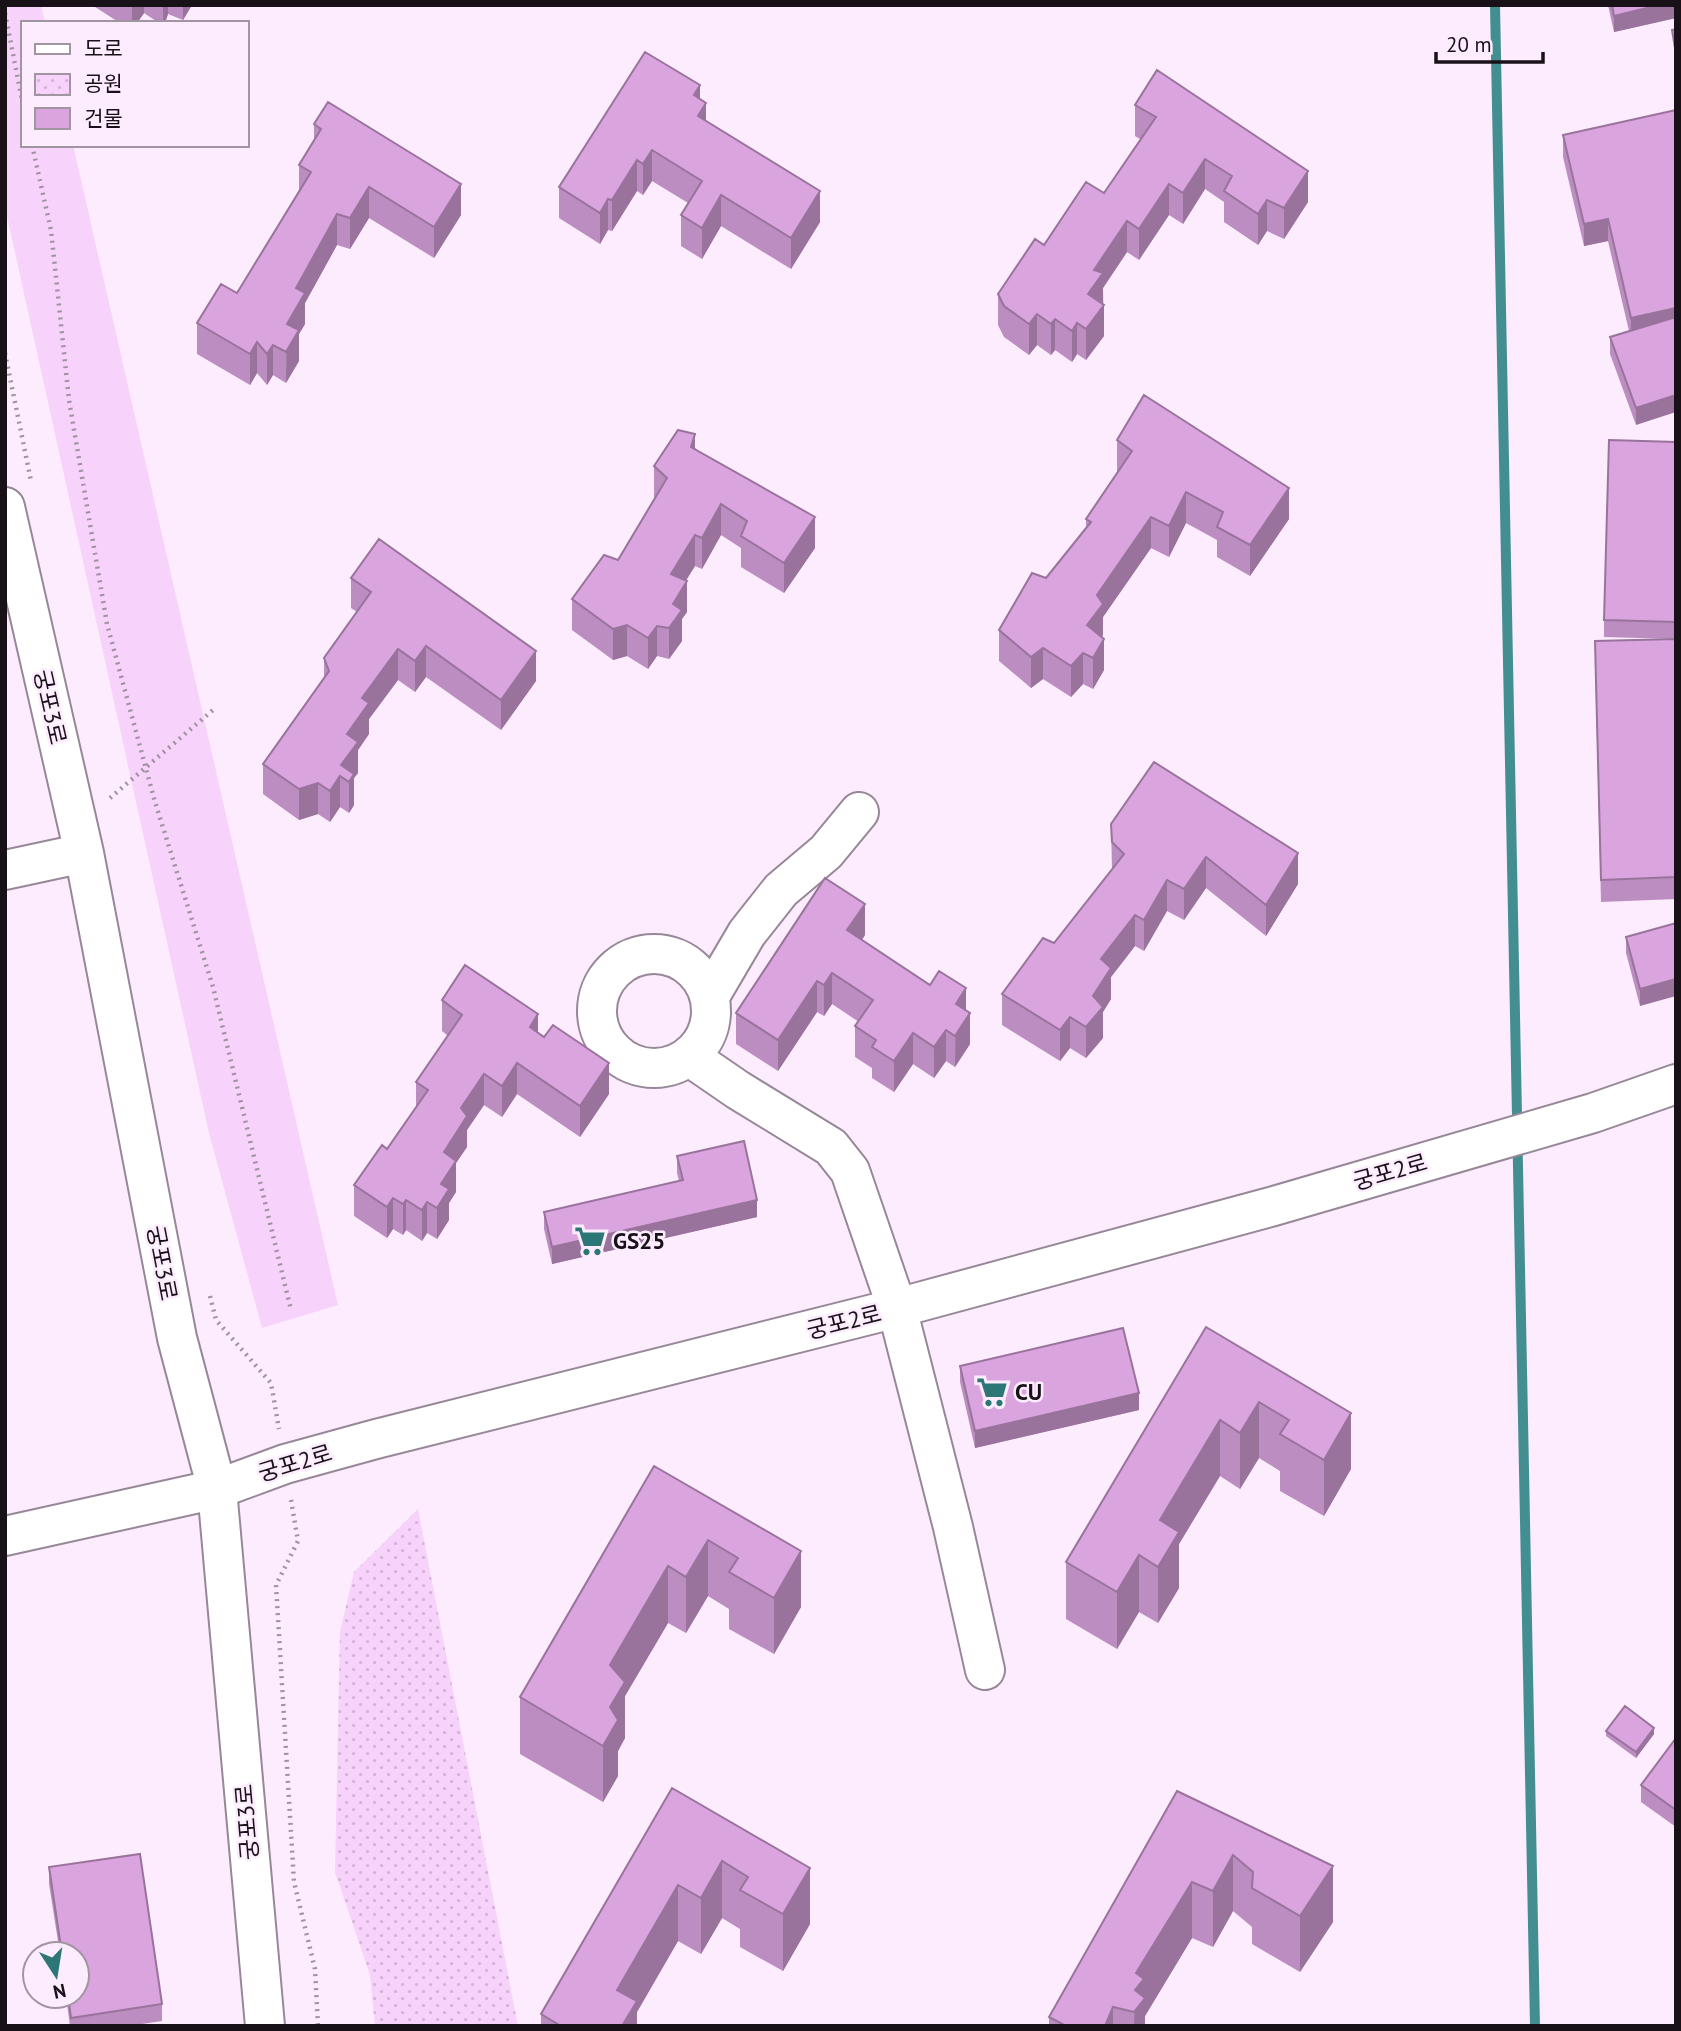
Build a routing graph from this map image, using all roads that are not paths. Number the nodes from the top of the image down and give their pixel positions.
1 (5, 507) edge
2 (859, 812) dead end
3 (84, 853) junction
4 (5, 870) edge
5 (710, 996) junction
6 (690, 1057) junction
7 (1676, 1084) edge
8 (897, 1308) junction
9 (217, 1489) junction
10 (5, 1536) edge
11 (985, 1670) dead end
12 (265, 2026) edge

1 - 3 street, 궁포3로
2 - 5 street
3 - 4 street
3 - 9 street, 궁포3로
5 - 6 street
5 - 6 street
6 - 8 street
7 - 8 street, 궁포2로
8 - 9 street, 궁포2로
8 - 11 street
9 - 10 street, 궁포2로
9 - 12 street, 궁포3로

